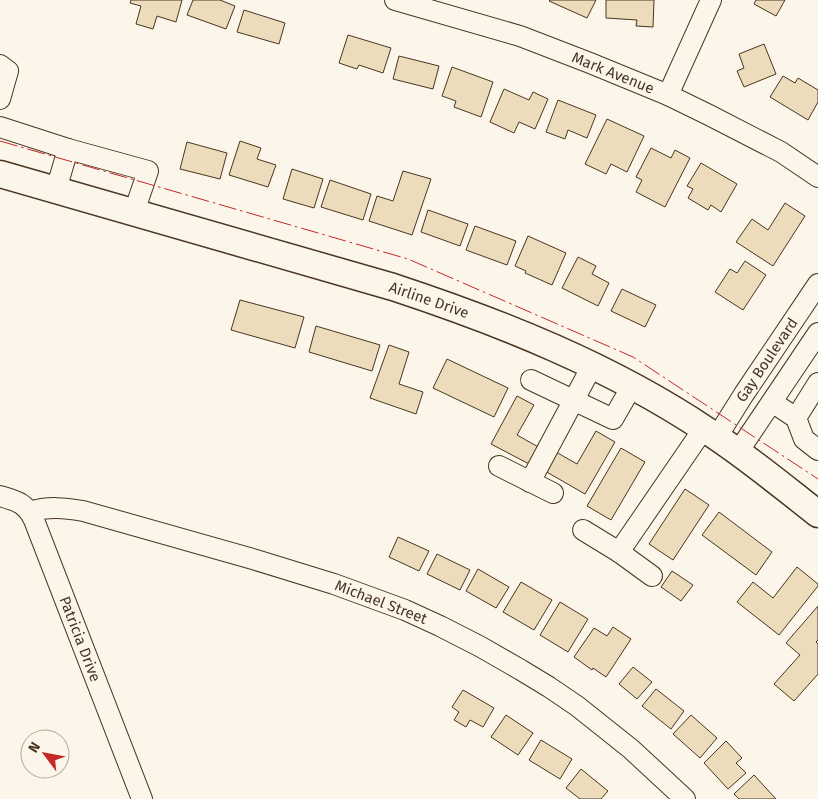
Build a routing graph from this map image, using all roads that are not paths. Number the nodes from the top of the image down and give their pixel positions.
1 (395, 0) edge
2 (711, 0) edge
3 (447, 7) edge
4 (0, 65) edge
5 (668, 96) junction
6 (0, 99) edge
7 (0, 127) edge
8 (68, 149) junction
9 (0, 174) edge
10 (818, 177) edge
11 (56, 190) junction
12 (134, 212) junction
13 (818, 284) edge
14 (788, 328) junction
15 (816, 341) edge
16 (592, 366) junction
17 (531, 380) dead end
18 (818, 383) edge
19 (632, 386) junction
20 (574, 400) junction
21 (772, 402) junction
22 (796, 418) junction
23 (711, 433) junction
24 (818, 450) edge
25 (738, 452) junction
26 (499, 466) dead end
27 (530, 482) junction
28 (553, 493) dead end
29 (0, 496) edge
30 (30, 512) junction
31 (818, 514) edge
32 (583, 530) dead end
33 (619, 552) junction
34 (652, 576) dead end
35 (142, 799) edge
36 (685, 799) edge

1 - 3 street, Mark Avenue
2 - 5 street
3 - 5 street, Mark Avenue
4 - 6 street
5 - 10 street, Mark Avenue
7 - 8 street
8 - 11 street
8 - 12 street
9 - 11 main road, Airline Drive
11 - 12 main road, Airline Drive
12 - 16 main road, Airline Drive
13 - 14 street, Gay Boulevard
14 - 15 street
14 - 23 street, Gay Boulevard
15 - 21 street, Gay Boulevard
16 - 19 main road, Airline Drive
16 - 20 street
17 - 20 street
18 - 22 street
19 - 20 street
19 - 23 main road, Airline Drive
20 - 27 street
21 - 22 street
21 - 25 street, Gay Boulevard
22 - 24 street
23 - 25 main road, Airline Drive
23 - 33 street, Gay Boulevard
25 - 31 main road, Airline Drive
26 - 27 street
27 - 28 street
29 - 30 street
30 - 35 street, Patricia Drive
30 - 36 street, Michael Street
32 - 33 street
33 - 34 street

